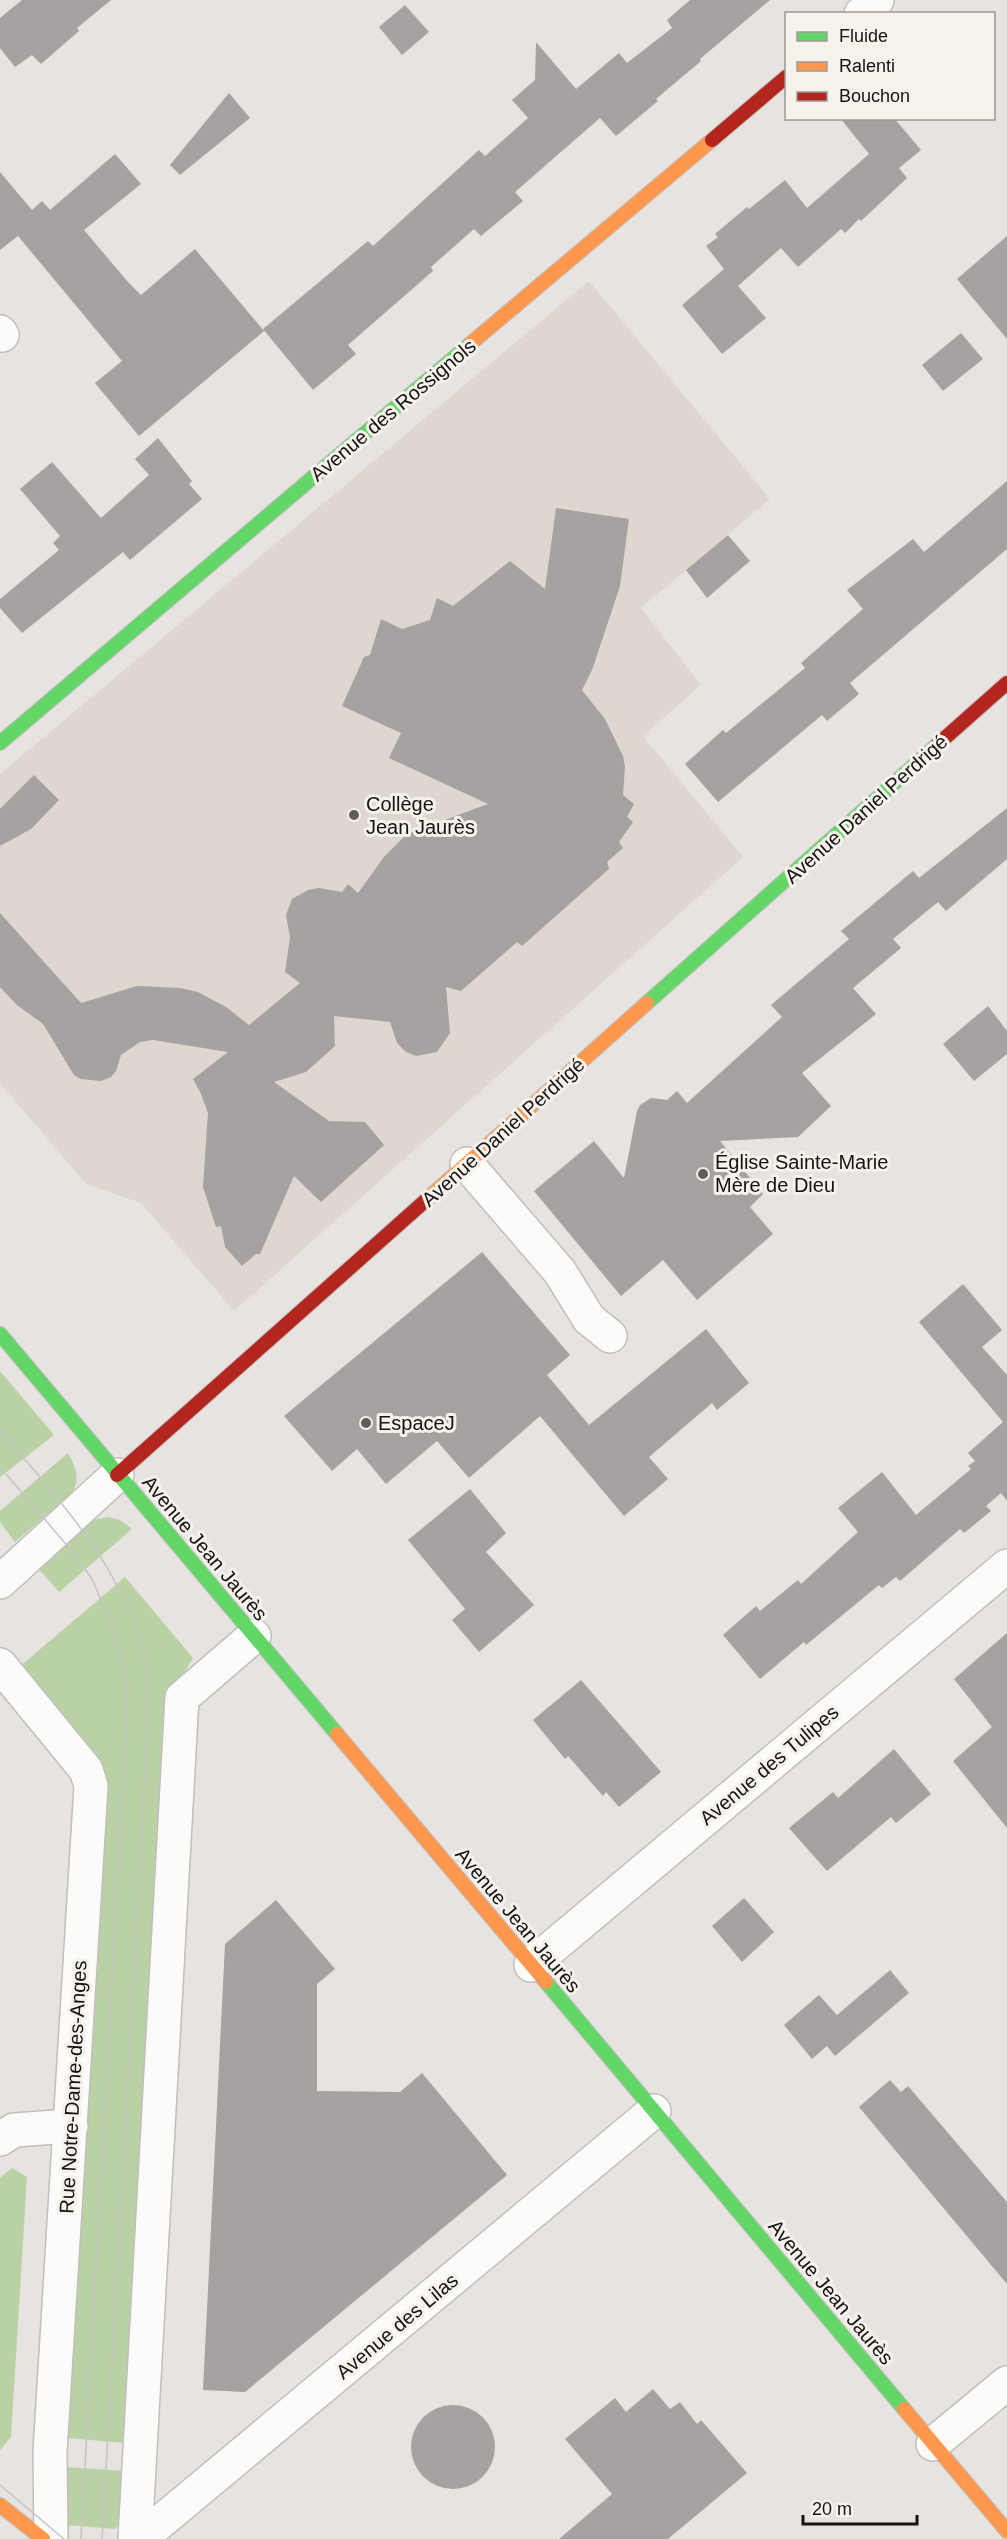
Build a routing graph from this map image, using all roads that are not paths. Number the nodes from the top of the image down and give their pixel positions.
1 (877, 0) edge
2 (863, 12) edge
3 (785, 78) edge
4 (1007, 683) edge
5 (0, 743) edge
6 (467, 1164) junction
7 (0, 1334) edge
8 (610, 1336) dead end
9 (117, 1475) junction
10 (1007, 1566) edge
11 (0, 1582) edge
12 (254, 1636) junction
13 (0, 1665) edge
14 (531, 1965) junction
15 (654, 2111) junction
16 (70, 2126) junction
17 (0, 2139) edge
18 (1007, 2383) edge
19 (933, 2444) junction
20 (0, 2505) edge
21 (1007, 2531) edge
22 (43, 2539) edge
23 (51, 2539) edge
24 (135, 2539) edge
25 (140, 2539) edge

1 - 2 street
3 - 5 street, Avenue des Rossignols
4 - 6 street, Avenue Daniel Perdrigé
6 - 8 street
6 - 9 street, Avenue Daniel Perdrigé
7 - 9 street, Avenue Jean Jaurès
9 - 11 street, Avenue Daniel Perdrigé
9 - 12 street, Avenue Jean Jaurès
10 - 14 street, Avenue des Tulipes
12 - 14 street, Avenue Jean Jaurès
12 - 24 street
13 - 16 street, Rue Notre-Dame-des-Anges
14 - 15 street, Avenue Jean Jaurès
15 - 19 street, Avenue Jean Jaurès
15 - 25 street, Avenue des Lilas
16 - 17 street
16 - 23 street, Rue Notre-Dame-des-Anges
18 - 19 street
19 - 21 street, Avenue Jean Jaurès
20 - 22 street

